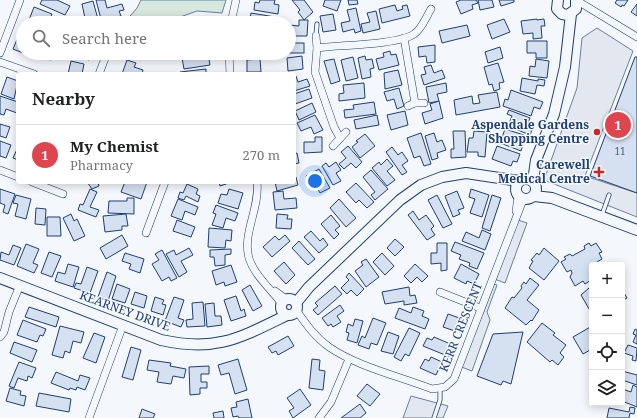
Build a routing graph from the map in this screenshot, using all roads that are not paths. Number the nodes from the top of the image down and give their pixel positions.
1 (20, 0) edge
2 (236, 0) edge
3 (430, 0) edge
4 (558, 0) edge
5 (571, 9) edge
6 (233, 16) edge
7 (317, 24) dead end
8 (316, 36) joint
9 (637, 37) edge
10 (404, 38) junction
11 (317, 48) junction
12 (0, 53) edge
13 (104, 60) edge
14 (229, 60) edge
15 (0, 62) edge
16 (28, 72) edge
17 (100, 72) edge
18 (230, 72) edge
19 (415, 103) junction
20 (424, 103) dead end
21 (408, 106) dead end
22 (346, 132) dead end
23 (340, 138) junction
24 (333, 146) dead end
25 (0, 170) edge
26 (16, 176) edge
27 (37, 184) edge
28 (164, 184) edge
29 (257, 184) edge
30 (525, 189) junction
31 (63, 194) dead end
32 (609, 195) dead end
33 (602, 216) junction
34 (637, 230) edge
35 (146, 233) dead end
36 (0, 278) edge
37 (20, 285) junction
38 (440, 292) dead end
39 (289, 307) junction
40 (480, 308) junction
41 (123, 325) junction
42 (0, 337) edge
43 (349, 359) junction
44 (440, 387) junction
45 (89, 418) edge
46 (319, 418) edge
47 (434, 418) edge

1 - 12 street
2 - 6 street
3 - 10 street
4 - 5 street
5 - 9 street
5 - 30 street
7 - 8 lane
8 - 11 street
10 - 11 street
10 - 19 street
11 - 23 street
13 - 17 street
14 - 18 street
15 - 16 street
19 - 20 street
19 - 21 street
22 - 23 street
23 - 24 street
25 - 26 street
27 - 31 street
28 - 35 street
29 - 39 street, KERR CRESCENT
30 - 33 street, KEARNEY DRIVE
30 - 39 street, KEARNEY DRIVE
30 - 40 street, KERR CRESCENT
32 - 33 lane
33 - 34 street, KEARNEY DRIVE
36 - 37 street, KEARNEY DRIVE
37 - 41 street, KEARNEY DRIVE
37 - 42 street
38 - 40 street
39 - 41 street, KEARNEY DRIVE
39 - 43 street, KERR CRESCENT
40 - 44 street, KERR CRESCENT
41 - 45 street
43 - 44 street, KERR CRESCENT
43 - 46 street
44 - 47 lane

